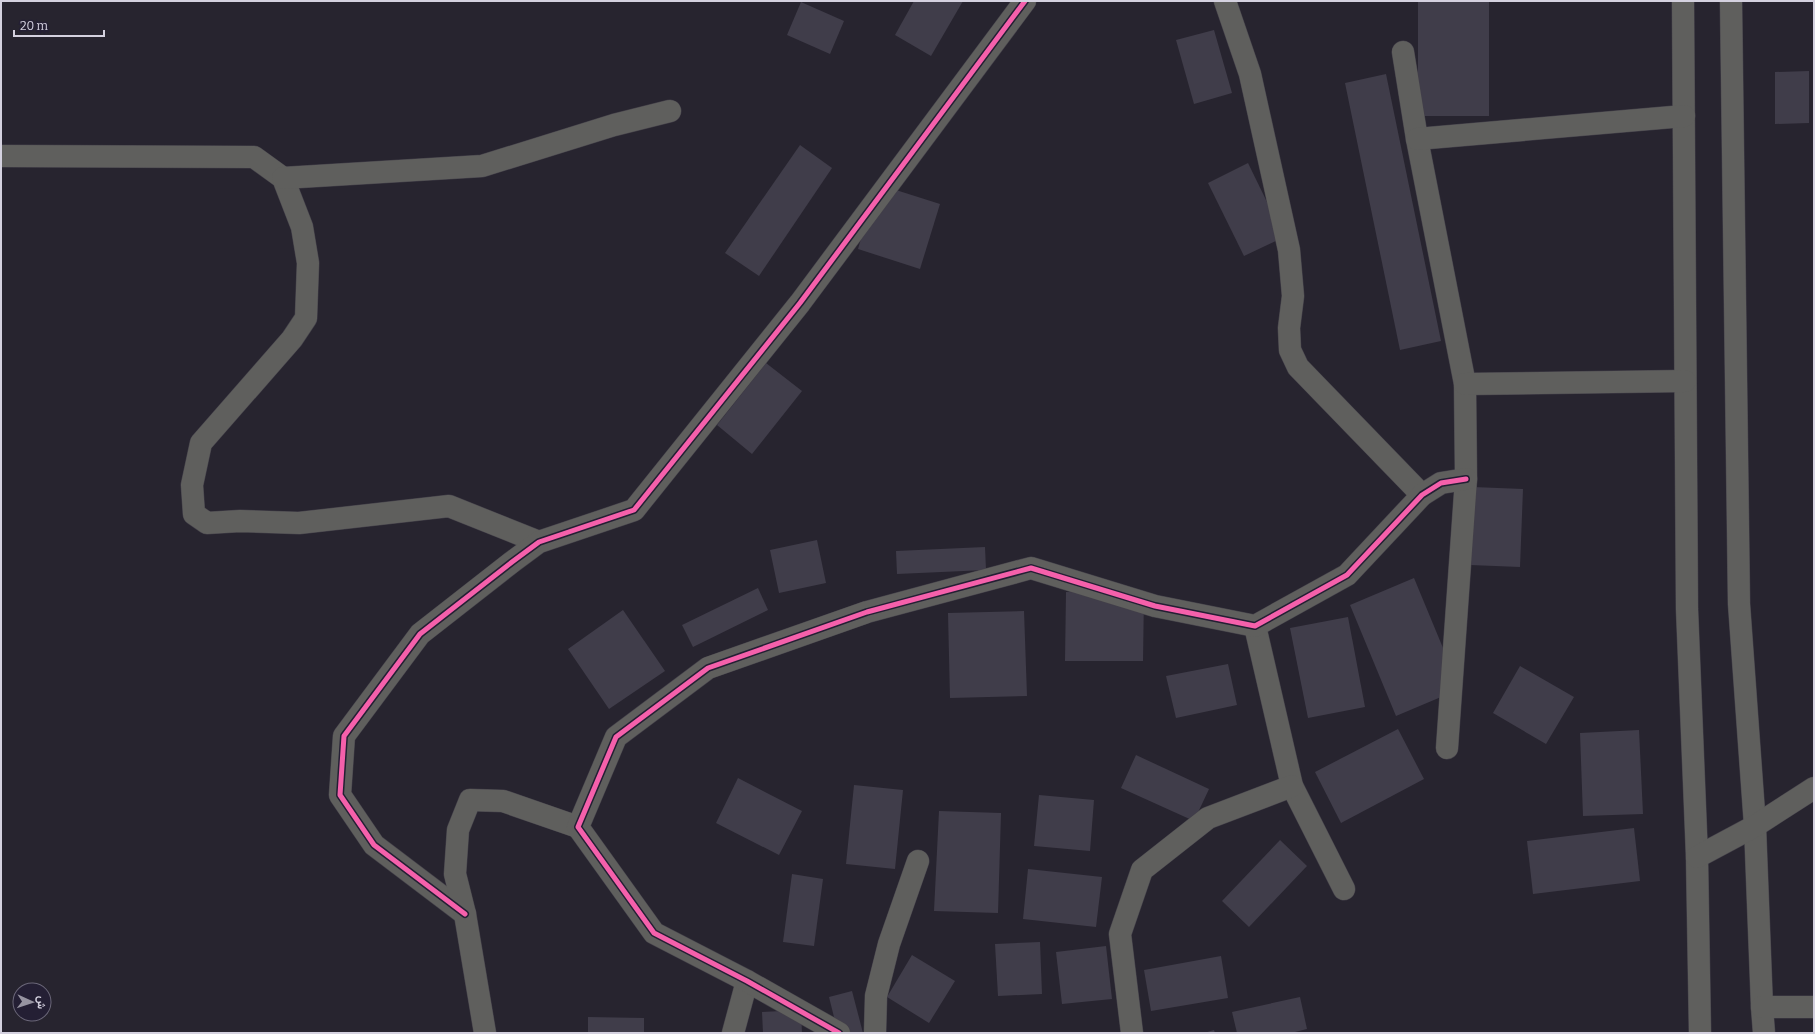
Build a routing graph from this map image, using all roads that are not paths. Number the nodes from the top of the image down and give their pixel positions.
1 (1025, 1) edge
2 (1225, 1) edge
3 (1683, 1) edge
4 (1732, 1) edge
5 (1403, 52) dead end
6 (670, 111) dead end
7 (1684, 116) junction
8 (1417, 139) junction
9 (1, 156) edge
10 (283, 178) junction
11 (1685, 382) junction
12 (1465, 384) junction
13 (1466, 479) junction
14 (1422, 495) junction
15 (539, 542) junction
16 (1255, 626) junction
17 (1447, 748) dead end
18 (1292, 786) junction
19 (1814, 788) edge
20 (1755, 826) junction
21 (578, 827) junction
22 (1697, 857) junction
23 (918, 860) dead end
24 (1344, 889) dead end
25 (465, 914) junction
26 (747, 981) junction
27 (1762, 1007) junction
28 (1814, 1007) edge
29 (485, 1033) edge
30 (734, 1033) edge
31 (839, 1033) edge
32 (875, 1033) edge
33 (1132, 1033) edge
34 (1700, 1033) edge
35 (1764, 1033) edge

1 - 15 street
2 - 14 street
3 - 7 street
4 - 20 street
5 - 8 street
6 - 10 street
7 - 8 street
7 - 11 street
8 - 12 street
9 - 10 street
10 - 15 street
11 - 12 street
11 - 22 street
12 - 13 street
13 - 14 street
13 - 17 street
14 - 16 street
15 - 25 street
16 - 18 street
16 - 21 street
18 - 24 street
18 - 33 street
19 - 20 street
20 - 22 street
20 - 27 street
21 - 25 street
21 - 26 street
22 - 34 street
23 - 32 street
25 - 29 street
26 - 30 street
26 - 31 street
27 - 28 street
27 - 35 street

